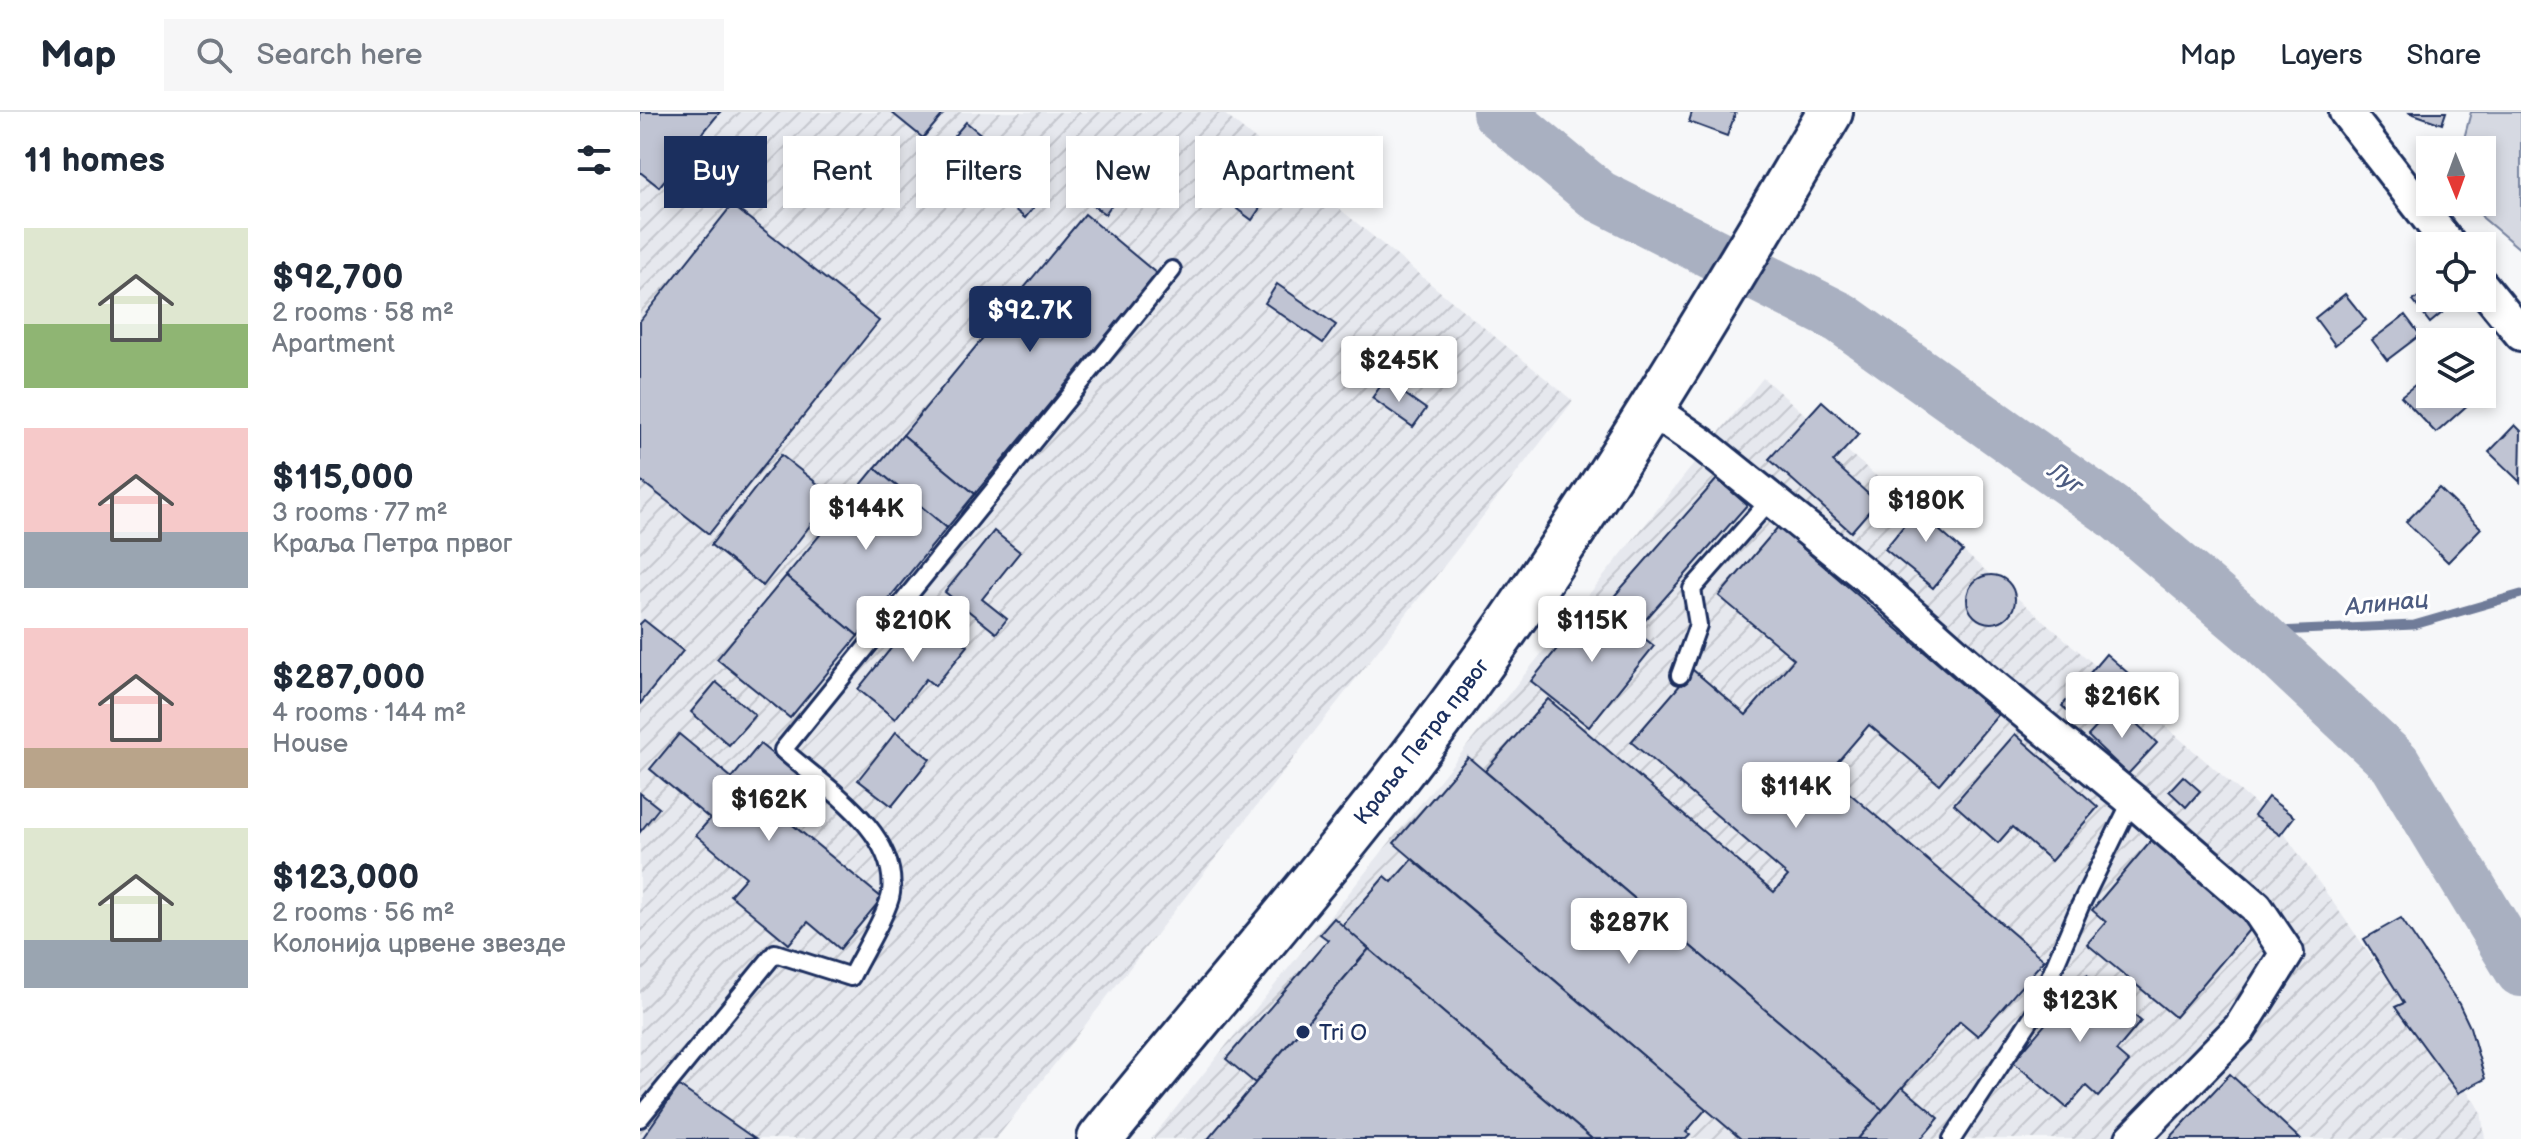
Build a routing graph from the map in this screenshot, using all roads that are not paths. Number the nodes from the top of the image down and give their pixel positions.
1 (1830, 112) edge
2 (2346, 112) edge
3 (2439, 232) edge
4 (1172, 270) dead end
5 (2496, 303) edge
6 (2521, 334) edge
7 (1651, 409) junction
8 (1771, 499) junction
9 (1680, 675) dead end
10 (2132, 800) junction
11 (640, 1118) edge
12 (1100, 1139) edge
13 (1952, 1139) edge
14 (2132, 1139) edge

1 - 7 main road, Краља Петра првог
2 - 3 street
4 - 11 lane
5 - 6 street
7 - 8 street
7 - 12 main road, Краља Петра првог
8 - 9 lane
8 - 10 street
10 - 13 lane
10 - 14 street

